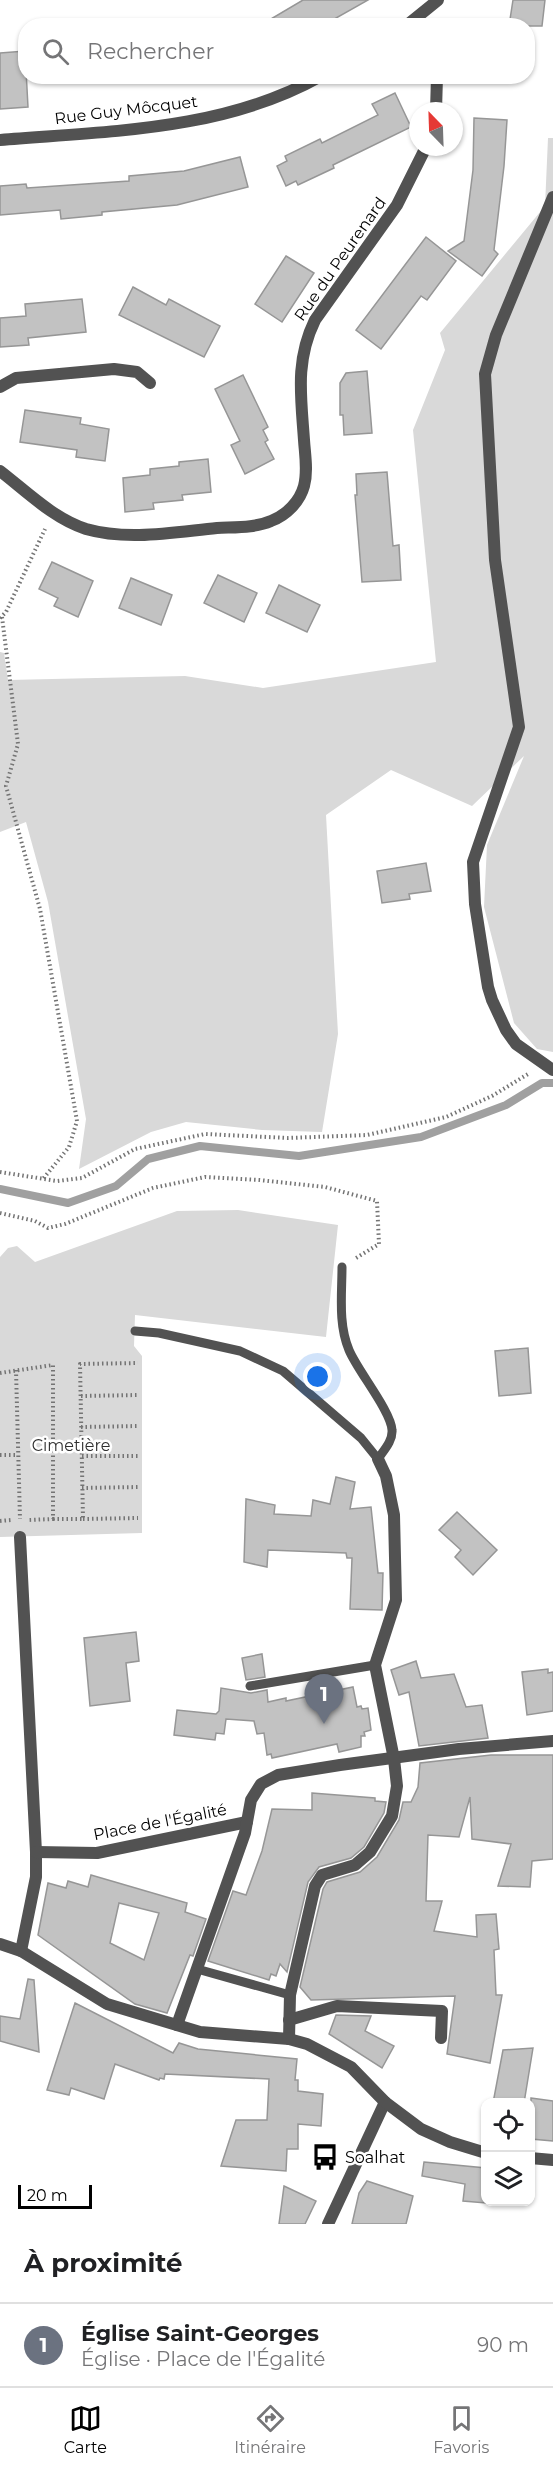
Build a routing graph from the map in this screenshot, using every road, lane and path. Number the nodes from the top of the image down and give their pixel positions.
1 (438, 0) edge
2 (424, 18) edge
3 (305, 84) edge
4 (437, 84) edge
5 (436, 102) edge
6 (0, 140) edge
7 (422, 156) edge
8 (553, 197) edge
9 (150, 382) dead end
10 (0, 387) edge
11 (0, 471) edge
12 (53, 512) junction
13 (1, 617) edge
14 (548, 1066) edge
15 (0, 1172) edge
16 (43, 1179) junction
17 (0, 1213) edge
18 (342, 1268) joint
19 (135, 1331) dead end
20 (138, 1363) dead end
21 (16, 1370) junction
22 (0, 1373) edge
23 (139, 1395) dead end
24 (81, 1396) junction
25 (139, 1426) dead end
26 (81, 1427) junction
27 (0, 1455) edge
28 (18, 1455) junction
29 (82, 1456) junction
30 (139, 1456) dead end
31 (378, 1459) junction
32 (139, 1487) dead end
33 (82, 1488) junction
34 (138, 1518) dead end
35 (53, 1519) junction
36 (20, 1520) junction
37 (83, 1520) junction
38 (0, 1521) edge
39 (20, 1536) dead end
40 (375, 1665) junction
41 (250, 1686) dead end
42 (553, 1742) edge
43 (394, 1759) junction
44 (247, 1822) junction
45 (36, 1852) junction
46 (0, 1944) edge
47 (21, 1951) junction
48 (197, 1969) junction
49 (290, 1995) junction
50 (289, 2020) junction
51 (177, 2025) junction
52 (441, 2038) dead end
53 (289, 2039) junction
54 (385, 2102) junction
55 (483, 2152) edge
56 (535, 2158) edge
57 (553, 2160) edge
58 (328, 2224) edge

1 - 2 street
3 - 6 street, Rue Guy Môcquet
4 - 5 street
7 - 12 street, Rue du Peurenard
8 - 14 street
9 - 10 street
11 - 12 street, Rue du Peurenard
12 - 13 path
13 - 16 path
14 - 16 path
15 - 16 path
17 - 18 path
18 - 31 lane
19 - 31 lane
20 - 24 path
21 - 22 path
21 - 28 path
21 - 35 path
23 - 24 path
24 - 26 path
25 - 26 path
26 - 29 path
27 - 28 path
28 - 36 path
29 - 30 path
29 - 33 path
31 - 40 street
32 - 33 path
33 - 37 path
34 - 37 path
35 - 36 path
35 - 37 path
36 - 38 path
39 - 45 street
40 - 41 lane
40 - 43 street
42 - 43 street, Place de l'Égalité
43 - 44 street, Place de l'Égalité
43 - 49 street
44 - 45 street, Place de l'Égalité
44 - 48 street, Place de l'Égalité
45 - 47 street
46 - 47 street
47 - 51 street
48 - 49 lane
48 - 51 street, Place de l'Égalité
49 - 50 street
50 - 52 street
50 - 53 street
51 - 53 street
53 - 54 street
54 - 55 street
54 - 58 street
56 - 57 street

